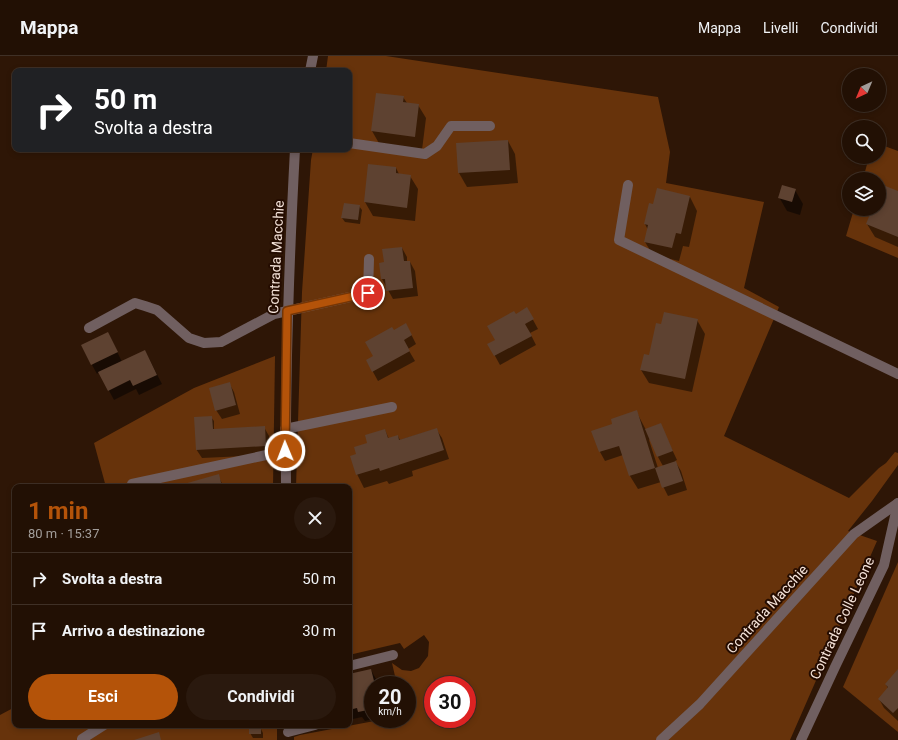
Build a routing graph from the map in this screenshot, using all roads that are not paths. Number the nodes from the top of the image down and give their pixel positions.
1 (313, 56) edge
2 (311, 68) edge
3 (490, 126) dead end
4 (352, 144) edge
5 (295, 152) edge
6 (628, 185) dead end
7 (369, 259) dead end
8 (287, 311) junction
9 (89, 328) dead end
10 (898, 374) edge
11 (392, 407) dead end
12 (285, 429) junction
13 (285, 451) junction
14 (132, 484) dead end
15 (286, 484) edge
16 (898, 503) edge
17 (393, 654) dead end
18 (352, 665) edge
19 (99, 728) edge
20 (303, 728) edge
21 (288, 732) edge
22 (82, 739) dead end
23 (661, 740) edge
24 (801, 740) edge

1 - 2 street
3 - 4 street
5 - 8 street, Contrada Macchie
6 - 10 street
7 - 8 street
8 - 9 street
8 - 12 street, Contrada Macchie
11 - 12 street
12 - 13 street, Contrada Macchie
13 - 14 street
13 - 15 street, Contrada Macchie
16 - 23 street, Contrada Macchie
16 - 24 street, Contrada Colle Leone
17 - 18 street
19 - 22 street
20 - 21 street

